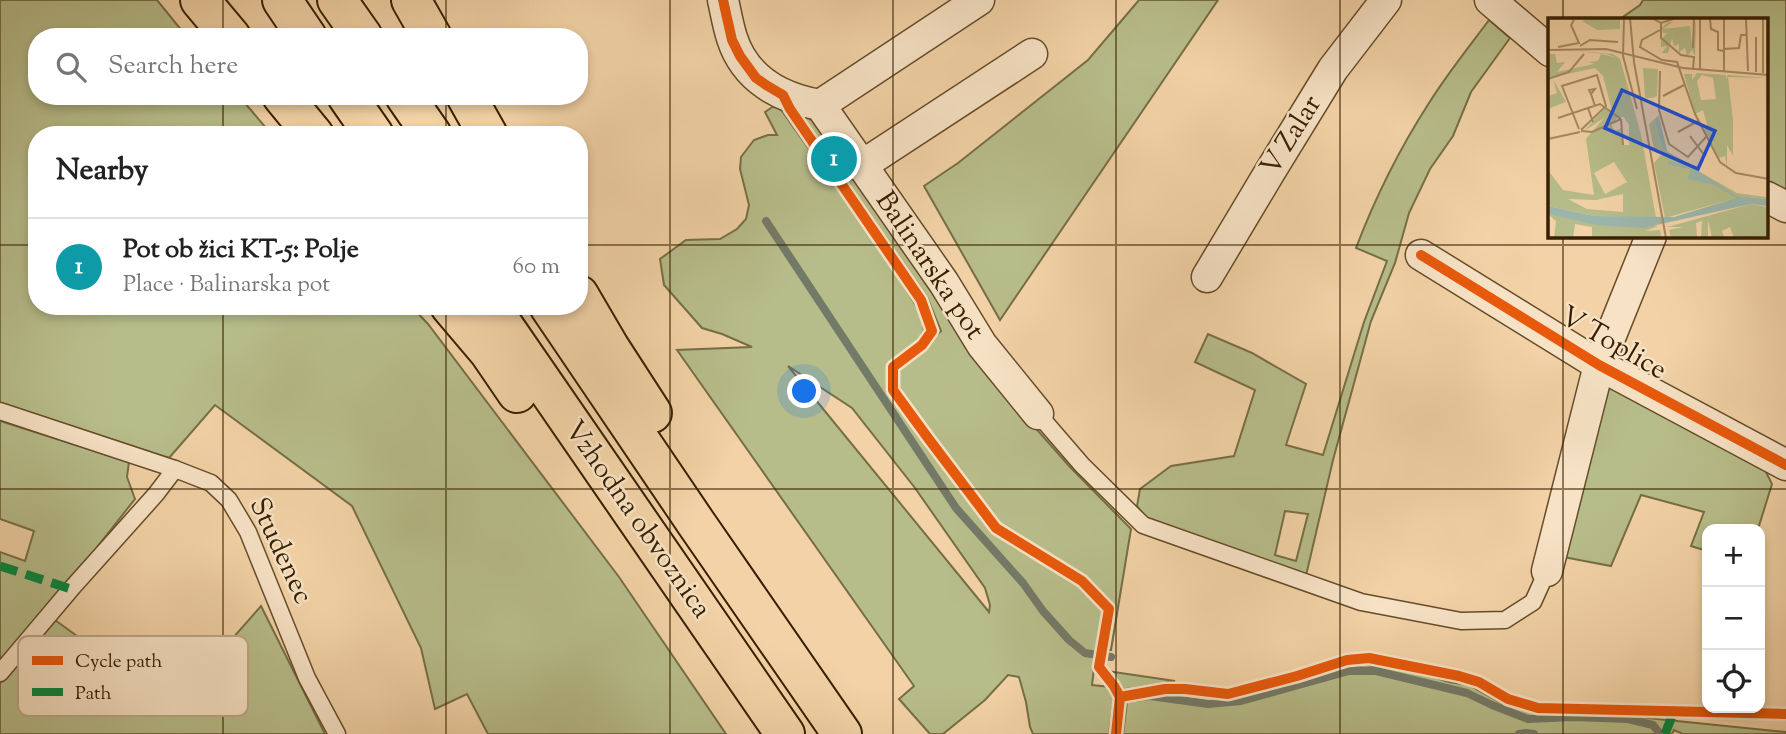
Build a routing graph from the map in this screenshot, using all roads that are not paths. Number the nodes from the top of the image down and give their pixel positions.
1 (200, 0) edge
2 (282, 0) edge
3 (337, 0) edge
4 (411, 0) edge
5 (723, 0) edge
6 (979, 0) edge
7 (1386, 0) edge
8 (1490, 0) edge
9 (223, 28) edge
10 (301, 28) edge
11 (357, 28) edge
12 (427, 28) edge
13 (1548, 49) edge
14 (1032, 54) dead end
15 (289, 105) edge
16 (353, 105) edge
17 (411, 105) edge
18 (471, 105) edge
19 (820, 105) junction
20 (307, 126) edge
21 (368, 126) edge
22 (426, 126) edge
23 (483, 126) edge
24 (861, 166) junction
25 (1768, 198) edge
26 (1786, 208) edge
27 (1650, 238) edge
28 (1421, 255) dead end
29 (1207, 277) dead end
30 (588, 310) edge
31 (458, 315) edge
32 (496, 315) edge
33 (555, 315) edge
34 (1599, 365) junction
35 (0, 411) edge
36 (1038, 414) joint
37 (1786, 465) edge
38 (175, 469) junction
39 (620, 497) junction
40 (696, 523) junction
41 (1547, 571) joint
42 (31, 636) edge
43 (18, 652) edge
44 (0, 673) edge
45 (337, 734) edge
46 (785, 734) edge
47 (842, 734) edge

1 - 9 highway
2 - 10 highway
3 - 11 highway
4 - 12 highway
5 - 19 street
6 - 19 street
7 - 29 street, V Zalar
8 - 13 street
14 - 24 street
15 - 20 highway
16 - 21 highway
17 - 22 highway
18 - 23 highway
19 - 24 street, Balinarska pot
24 - 36 street, Balinarska pot
25 - 26 street
27 - 34 street, V Toplice
28 - 34 street, V Toplice
30 - 40 highway
31 - 39 highway
32 - 39 highway, Vzhodna obvoznica
33 - 40 highway, Vzhodna obvoznica
34 - 37 street, V Toplice
34 - 41 street, V Toplice
35 - 38 lane, Studenec
36 - 41 lane
38 - 42 lane
38 - 45 lane, Studenec
39 - 46 highway, Vzhodna obvoznica
40 - 47 highway, Vzhodna obvoznica
43 - 44 lane

